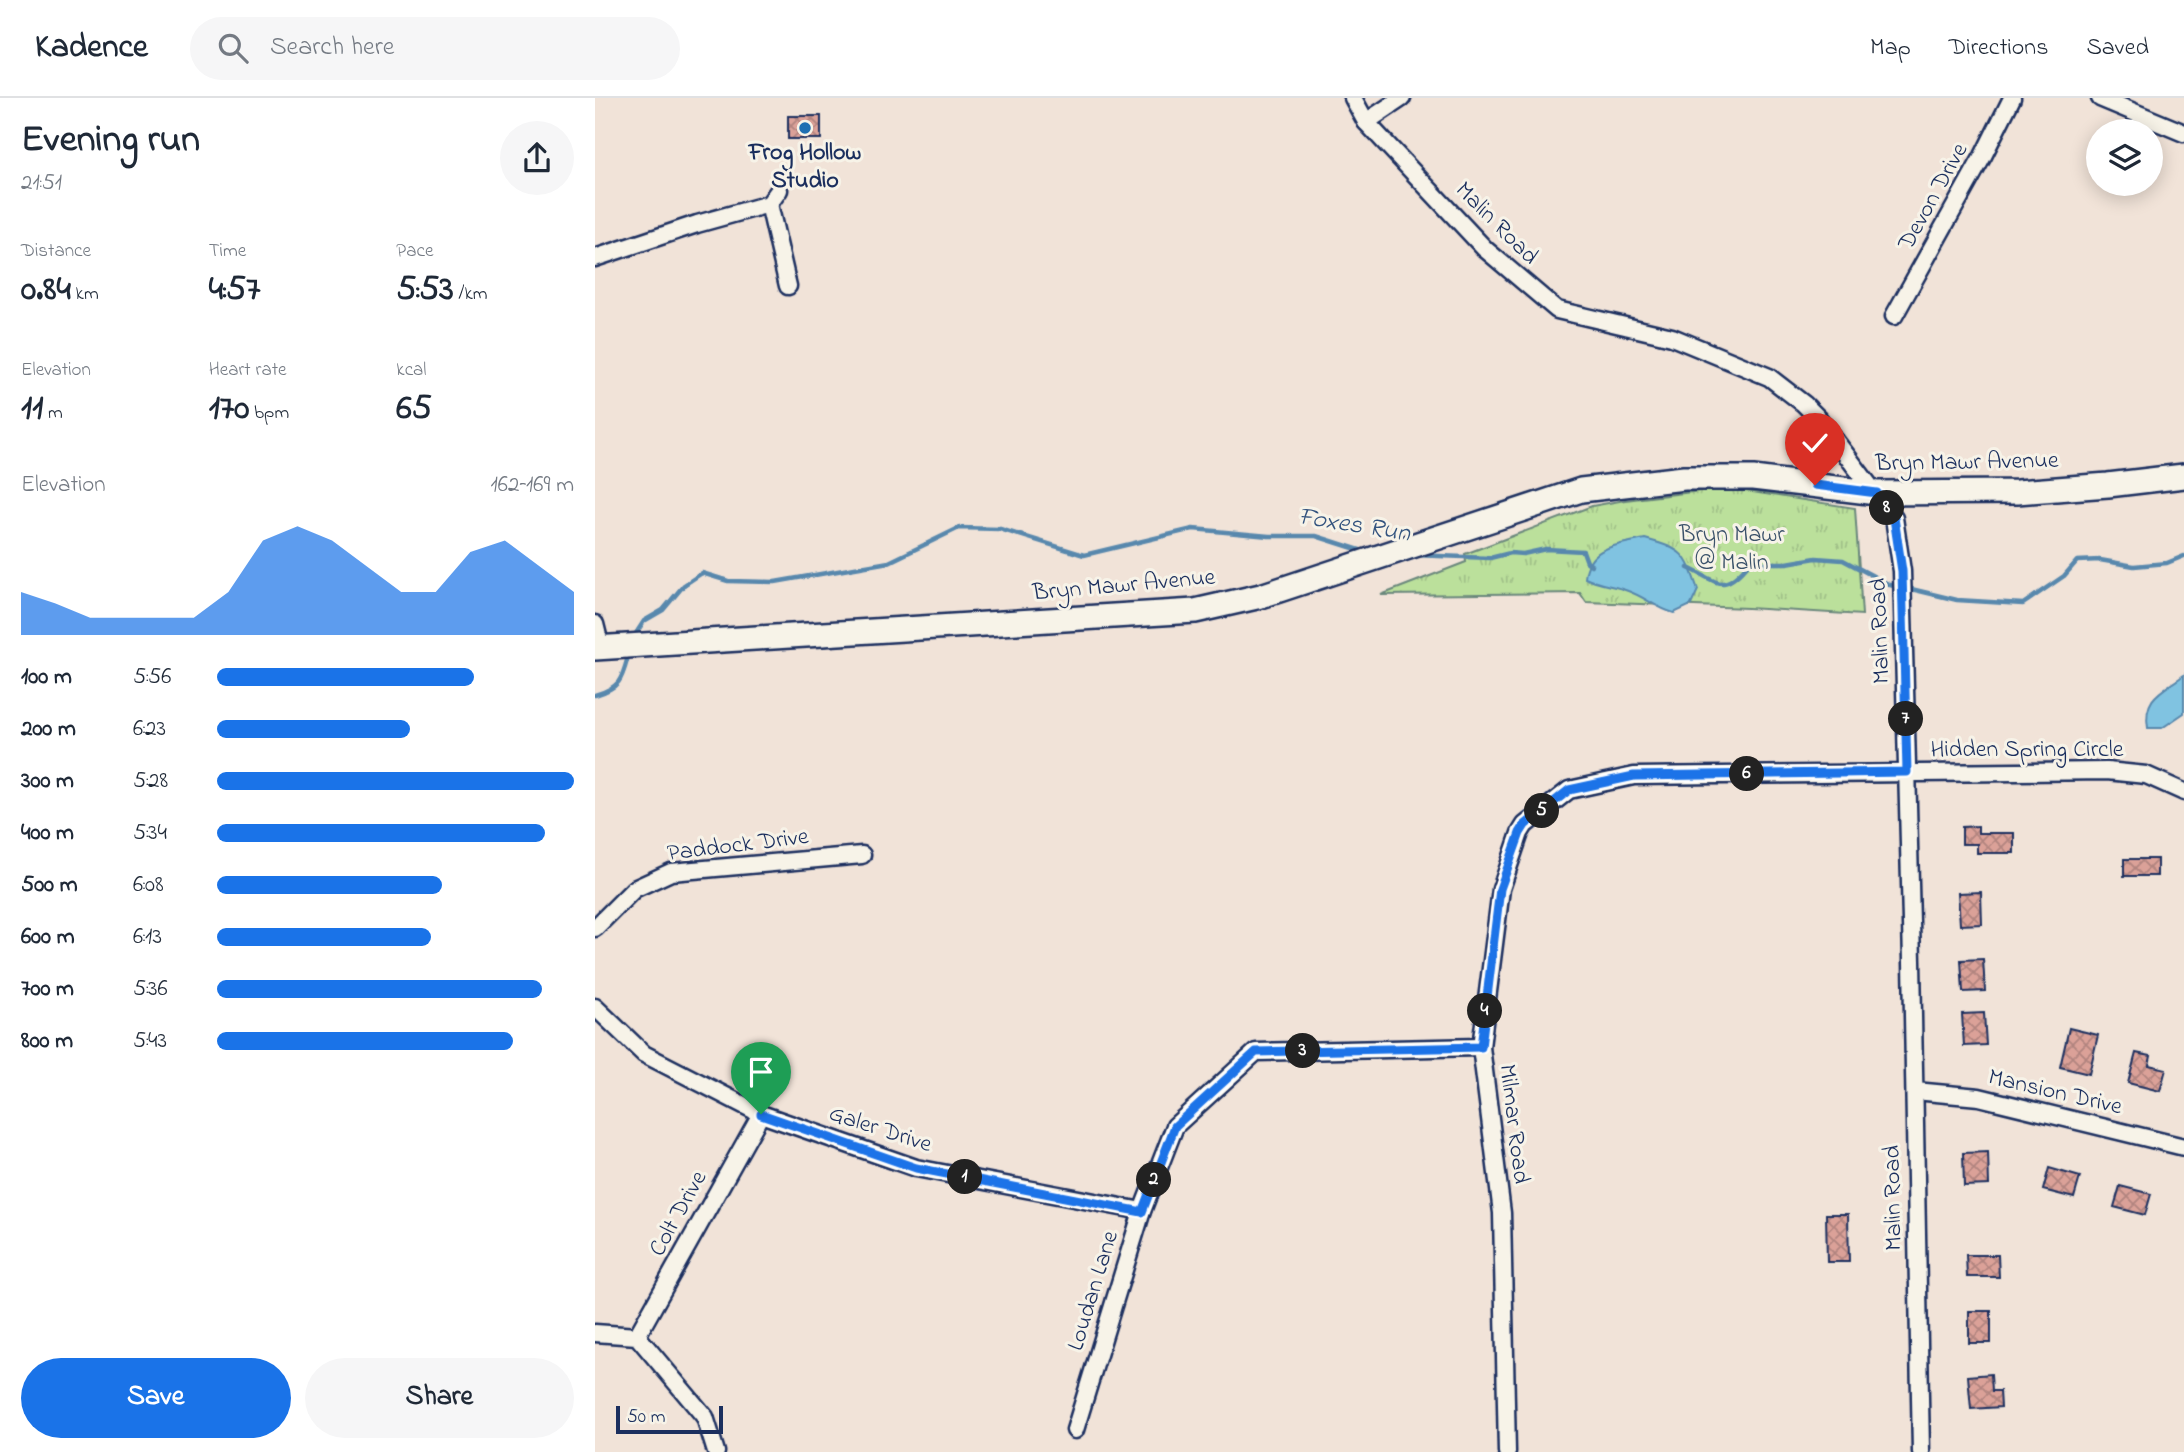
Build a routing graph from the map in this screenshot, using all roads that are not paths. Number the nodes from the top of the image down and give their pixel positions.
1 (1353, 98) edge
2 (1402, 98) edge
3 (2012, 98) edge
4 (2100, 98) edge
5 (1366, 122) junction
6 (2184, 133) edge
7 (779, 190) dead end
8 (769, 204) junction
9 (595, 258) edge
10 (788, 286) dead end
11 (1894, 316) dead end
12 (2184, 476) edge
13 (1877, 493) junction
14 (595, 624) edge
15 (598, 648) edge
16 (1907, 772) junction
17 (2184, 792) edge
18 (862, 855) dead end
19 (595, 928) edge
20 (595, 1007) edge
21 (1481, 1047) junction
22 (1915, 1091) junction
23 (761, 1114) junction
24 (2184, 1146) edge
25 (1142, 1212) junction
26 (595, 1333) edge
27 (637, 1336) junction
28 (1075, 1430) dead end
29 (716, 1452) edge
30 (1507, 1452) edge
31 (1921, 1452) edge

1 - 5 street, Malin Road
2 - 5 street
3 - 11 street, Devon Drive
4 - 6 street
5 - 13 street, Malin Road
7 - 8 street
8 - 9 street
8 - 10 street
12 - 13 main road, Bryn Mawr Avenue
13 - 15 main road, Bryn Mawr Avenue
13 - 16 street, Malin Road
14 - 15 street
16 - 17 street, Hidden Spring Circle
16 - 21 street, Milmar Road
16 - 22 street, Malin Road
18 - 19 street, Paddock Drive
20 - 23 street, Galer Drive
21 - 25 street, Loudan Lane
21 - 30 street, Milmar Road
22 - 24 street, Mansion Drive
22 - 31 street, Malin Road
23 - 25 street, Galer Drive
23 - 27 street, Colt Drive
25 - 28 street, Loudan Lane
26 - 27 street
27 - 29 street

